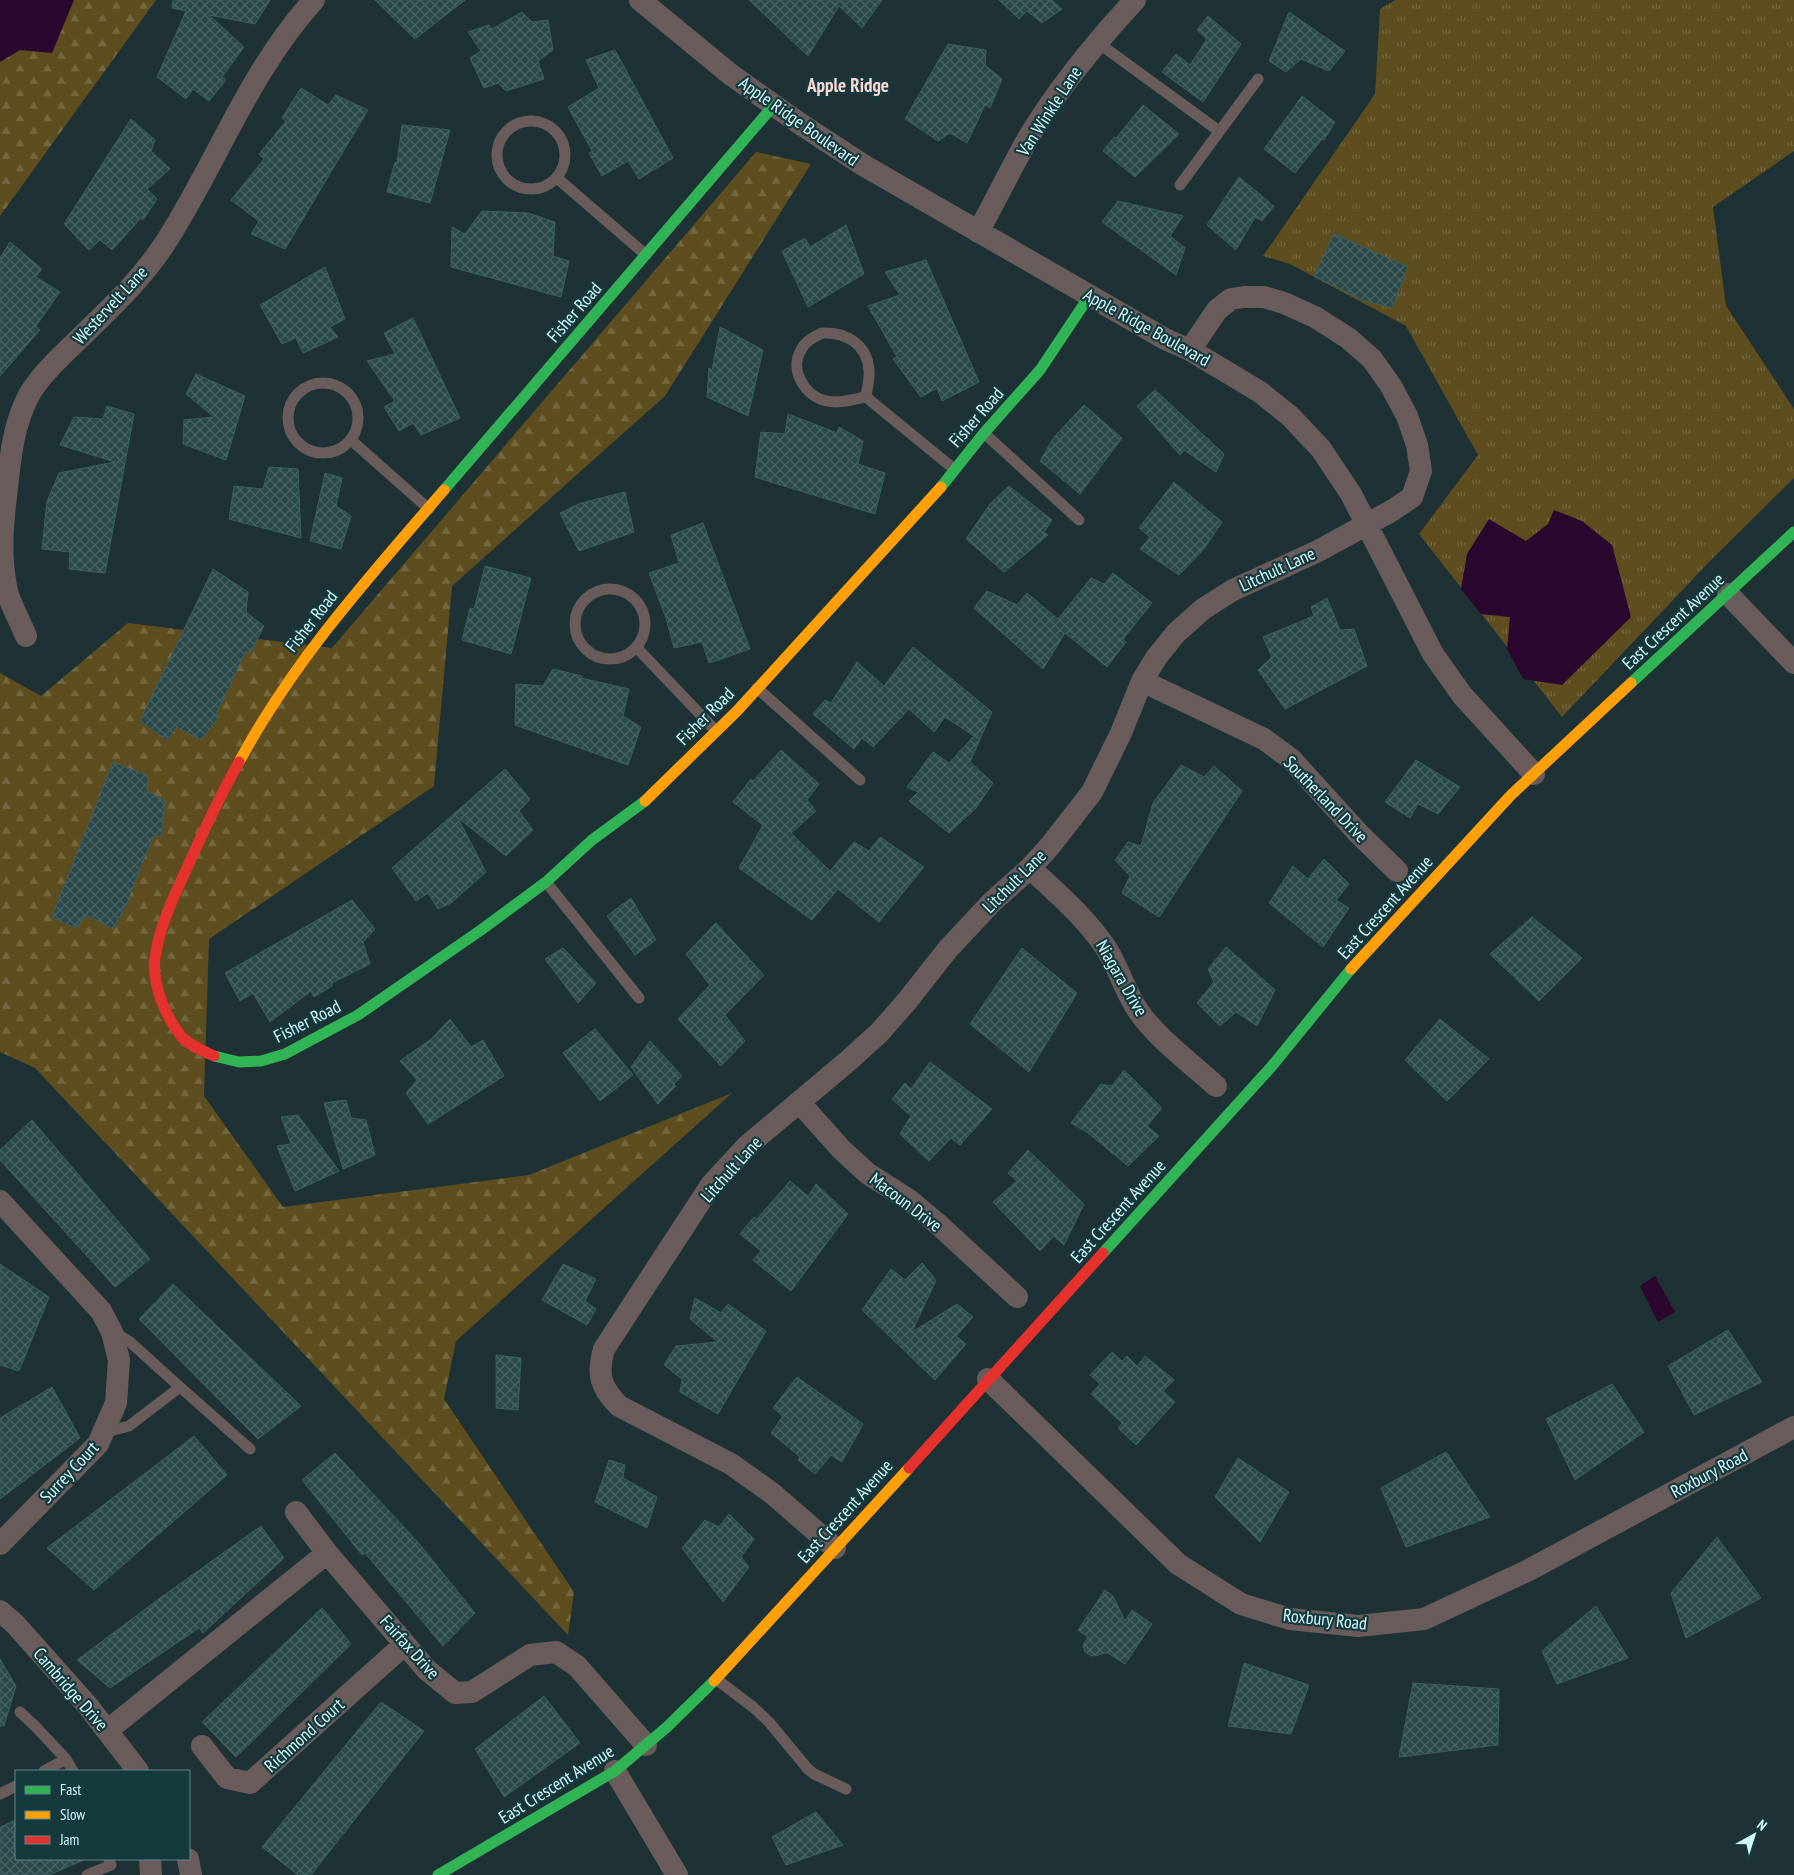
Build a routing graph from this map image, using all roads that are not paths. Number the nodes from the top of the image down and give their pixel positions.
1 (314, 0) edge
2 (640, 0) edge
3 (1135, 0) edge
4 (1096, 42) junction
5 (1258, 78) dead end
6 (774, 105) junction
7 (1220, 131) junction
8 (557, 178) junction
9 (1180, 185) dead end
10 (978, 232) junction
11 (646, 255) junction
12 (1090, 295) junction
13 (1190, 350) junction
14 (866, 397) junction
15 (984, 434) junction
16 (351, 440) junction
17 (954, 469) junction
18 (429, 509) junction
19 (1079, 520) dead end
20 (1366, 524) junction
21 (1794, 532) edge
22 (1728, 594) junction
23 (26, 636) dead end
24 (636, 647) junction
25 (1794, 663) edge
26 (1142, 681) junction
27 (757, 688) junction
28 (716, 731) junction
29 (1534, 774) junction
30 (860, 780) dead end
31 (1030, 868) junction
32 (1397, 871) dead end
33 (546, 882) junction
34 (639, 998) dead end
35 (1216, 1086) dead end
36 (799, 1102) junction
37 (4, 1211) edge
38 (1017, 1297) dead end
39 (112, 1332) junction
40 (988, 1378) junction
41 (180, 1387) junction
42 (1794, 1427) edge
43 (103, 1432) junction
44 (250, 1449) dead end
45 (296, 1512) dead end
46 (0, 1544) edge
47 (835, 1548) junction
48 (327, 1552) junction
49 (0, 1611) edge
50 (405, 1644) junction
51 (716, 1679) junction
52 (20, 1712) dead end
53 (108, 1730) junction
54 (646, 1745) junction
55 (202, 1746) dead end
56 (66, 1759) junction
57 (46, 1770) edge
58 (72, 1770) edge
59 (137, 1770) edge
60 (614, 1771) junction
61 (15, 1786) edge
62 (846, 1789) dead end
63 (0, 1794) edge
64 (110, 1860) edge
65 (150, 1860) edge
66 (188, 1860) edge
67 (86, 1875) edge
68 (151, 1875) edge
69 (191, 1875) edge
70 (438, 1875) edge
71 (676, 1875) edge

1 - 23 street, Westervelt Lane
2 - 6 street, Apple Ridge Boulevard
3 - 4 street, Van Winkle Lane
4 - 7 lane
4 - 10 street, Van Winkle Lane
5 - 7 lane
6 - 10 street, Apple Ridge Boulevard
6 - 11 street, Fisher Road
7 - 9 lane
8 - 8 lane
8 - 11 lane
10 - 12 street, Apple Ridge Boulevard
11 - 18 street, Fisher Road
12 - 13 street, Apple Ridge Boulevard
12 - 15 street, Fisher Road
13 - 20 street, Apple Ridge Boulevard
13 - 20 street, Litchult Lane
14 - 14 lane
14 - 17 lane
15 - 17 street, Fisher Road
15 - 19 lane
16 - 16 lane
16 - 18 lane
17 - 27 street, Fisher Road
18 - 33 street, Fisher Road
20 - 26 street, Litchult Lane
20 - 29 street, Apple Ridge Boulevard
21 - 22 street, East Crescent Avenue
22 - 25 street
22 - 29 street, East Crescent Avenue
24 - 24 lane
24 - 28 lane
26 - 31 street, Litchult Lane
26 - 32 street, Southerland Drive
27 - 28 street, Fisher Road
27 - 30 lane
28 - 33 street, Fisher Road
29 - 40 street, East Crescent Avenue
31 - 35 street, Niagara Drive
31 - 36 street, Litchult Lane
33 - 34 lane
36 - 38 street, Macoun Drive
36 - 47 street, Litchult Lane
37 - 39 street, Surrey Court
39 - 41 lane
39 - 43 street, Surrey Court
40 - 42 street, Roxbury Road
40 - 47 street, East Crescent Avenue
41 - 43 lane
41 - 44 lane
43 - 46 street, Surrey Court
45 - 48 street, Fairfax Drive
47 - 51 street, East Crescent Avenue
48 - 50 street, Fairfax Drive
48 - 53 street
49 - 53 street, Cambridge Drive
50 - 54 street, Fairfax Drive
50 - 55 street, Richmond Court
51 - 54 street, East Crescent Avenue
51 - 62 lane
52 - 56 lane
53 - 59 street, Cambridge Drive
54 - 60 street, East Crescent Avenue
56 - 57 lane
56 - 58 lane
60 - 70 street, East Crescent Avenue
60 - 71 street
61 - 63 lane
64 - 67 lane
65 - 68 street
66 - 69 street

